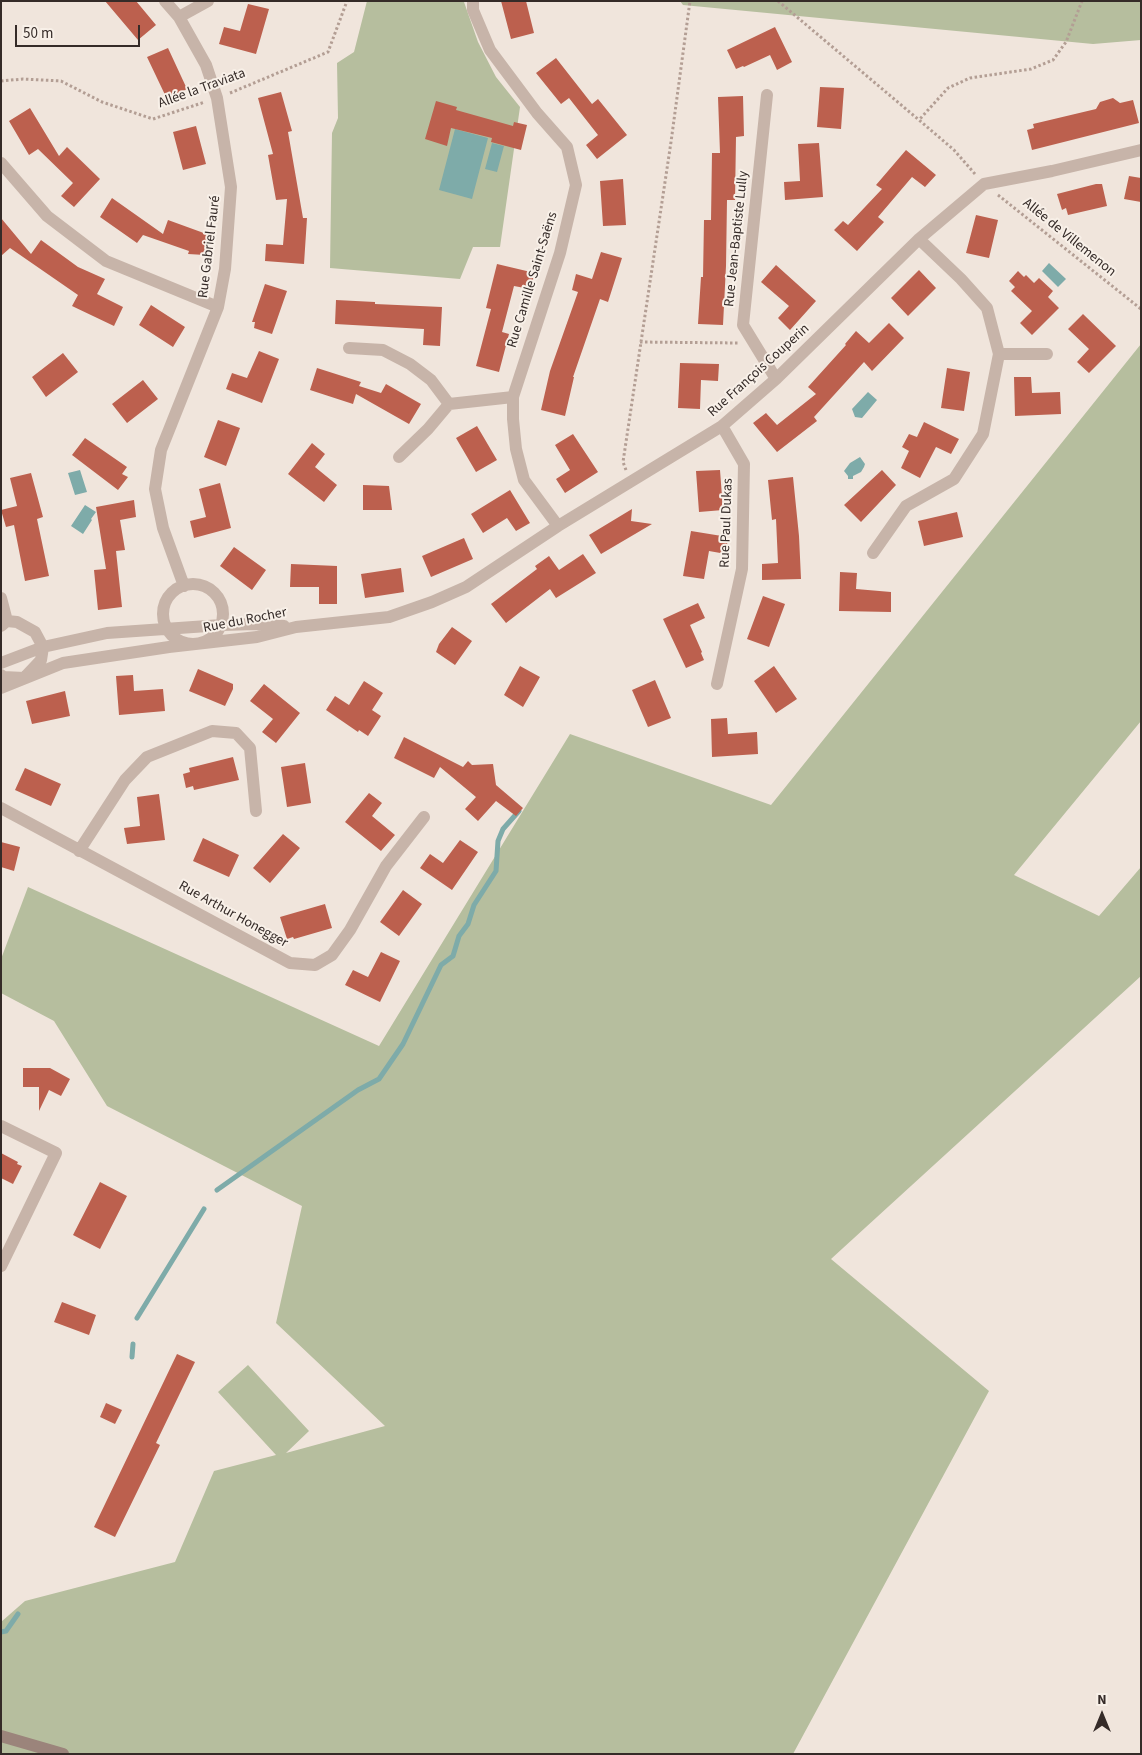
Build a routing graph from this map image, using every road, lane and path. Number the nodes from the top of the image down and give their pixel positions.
1 (165, 1) edge
2 (208, 1) edge
3 (347, 1) edge
4 (473, 1) edge
5 (690, 1) edge
6 (778, 1) edge
7 (1082, 1) edge
8 (179, 17) junction
9 (1, 81) edge
10 (767, 94) dead end
11 (217, 98) junction
12 (918, 120) junction
13 (1141, 150) edge
14 (1, 163) edge
15 (984, 184) junction
16 (919, 239) junction
17 (218, 307) junction
18 (1141, 309) edge
19 (640, 342) junction
20 (754, 344) junction
21 (349, 348) dead end
22 (999, 354) junction
23 (1047, 354) dead end
24 (776, 379) junction
25 (513, 397) junction
26 (449, 404) junction
27 (722, 426) junction
28 (399, 457) dead end
29 (630, 482) junction
30 (558, 526) junction
31 (873, 552) dead end
32 (184, 586) junction
33 (1, 598) edge
34 (4, 623) edge
35 (222, 625) junction
36 (296, 627) junction
37 (166, 628) junction
38 (197, 645) junction
39 (43, 647) junction
40 (1, 663) edge
41 (1, 675) edge
42 (24, 678) junction
43 (717, 684) dead end
44 (1, 688) edge
45 (1, 808) edge
46 (256, 811) dead end
47 (424, 817) dead end
48 (79, 851) junction
49 (1, 1126) edge
50 (1, 1266) edge
51 (1, 1736) edge
52 (63, 1754) edge

1 - 8 street, Rue Gabriel Fauré
2 - 8 street
3 - 11 path, Allée la Traviata
4 - 25 street, Rue Camille Saint-Saëns
5 - 19 path
6 - 12 path, Allée de Villemenon
7 - 12 path
8 - 11 street, Rue Gabriel Fauré
9 - 11 path, Allée la Traviata
10 - 20 street, Rue Jean-Baptiste Lully
11 - 17 street, Rue Gabriel Fauré
12 - 15 path, Allée de Villemenon
13 - 15 street, Rue François Couperin
14 - 17 street
15 - 16 street, Rue François Couperin
15 - 18 path, Allée de Villemenon
16 - 22 street
16 - 24 street, Rue François Couperin
17 - 32 street, Rue Gabriel Fauré
19 - 20 path
19 - 29 path
20 - 24 street, Rue Jean-Baptiste Lully
21 - 26 street
22 - 23 street
22 - 31 street
24 - 27 street, Rue François Couperin
25 - 26 street
25 - 30 street, Rue Camille Saint-Saëns
26 - 28 street
27 - 29 street, Rue François Couperin
27 - 43 street, Rue Paul Dukas
29 - 30 street, Rue François Couperin
30 - 36 street, Rue François Couperin
32 - 35 street
32 - 37 street
33 - 34 street
34 - 39 street
35 - 36 street, Rue du Rocher
35 - 37 street, Rue du Rocher
35 - 38 street
36 - 38 street, Rue du Rocher
37 - 38 street
37 - 39 street, Rue du Rocher
38 - 42 street, Rue du Rocher
39 - 40 street, Rue du Rocher
39 - 42 street
41 - 42 street
42 - 44 street, Rue du Rocher
45 - 48 street, Rue Arthur Honegger
46 - 48 street
47 - 48 street, Rue Arthur Honegger
49 - 50 street
51 - 52 street

